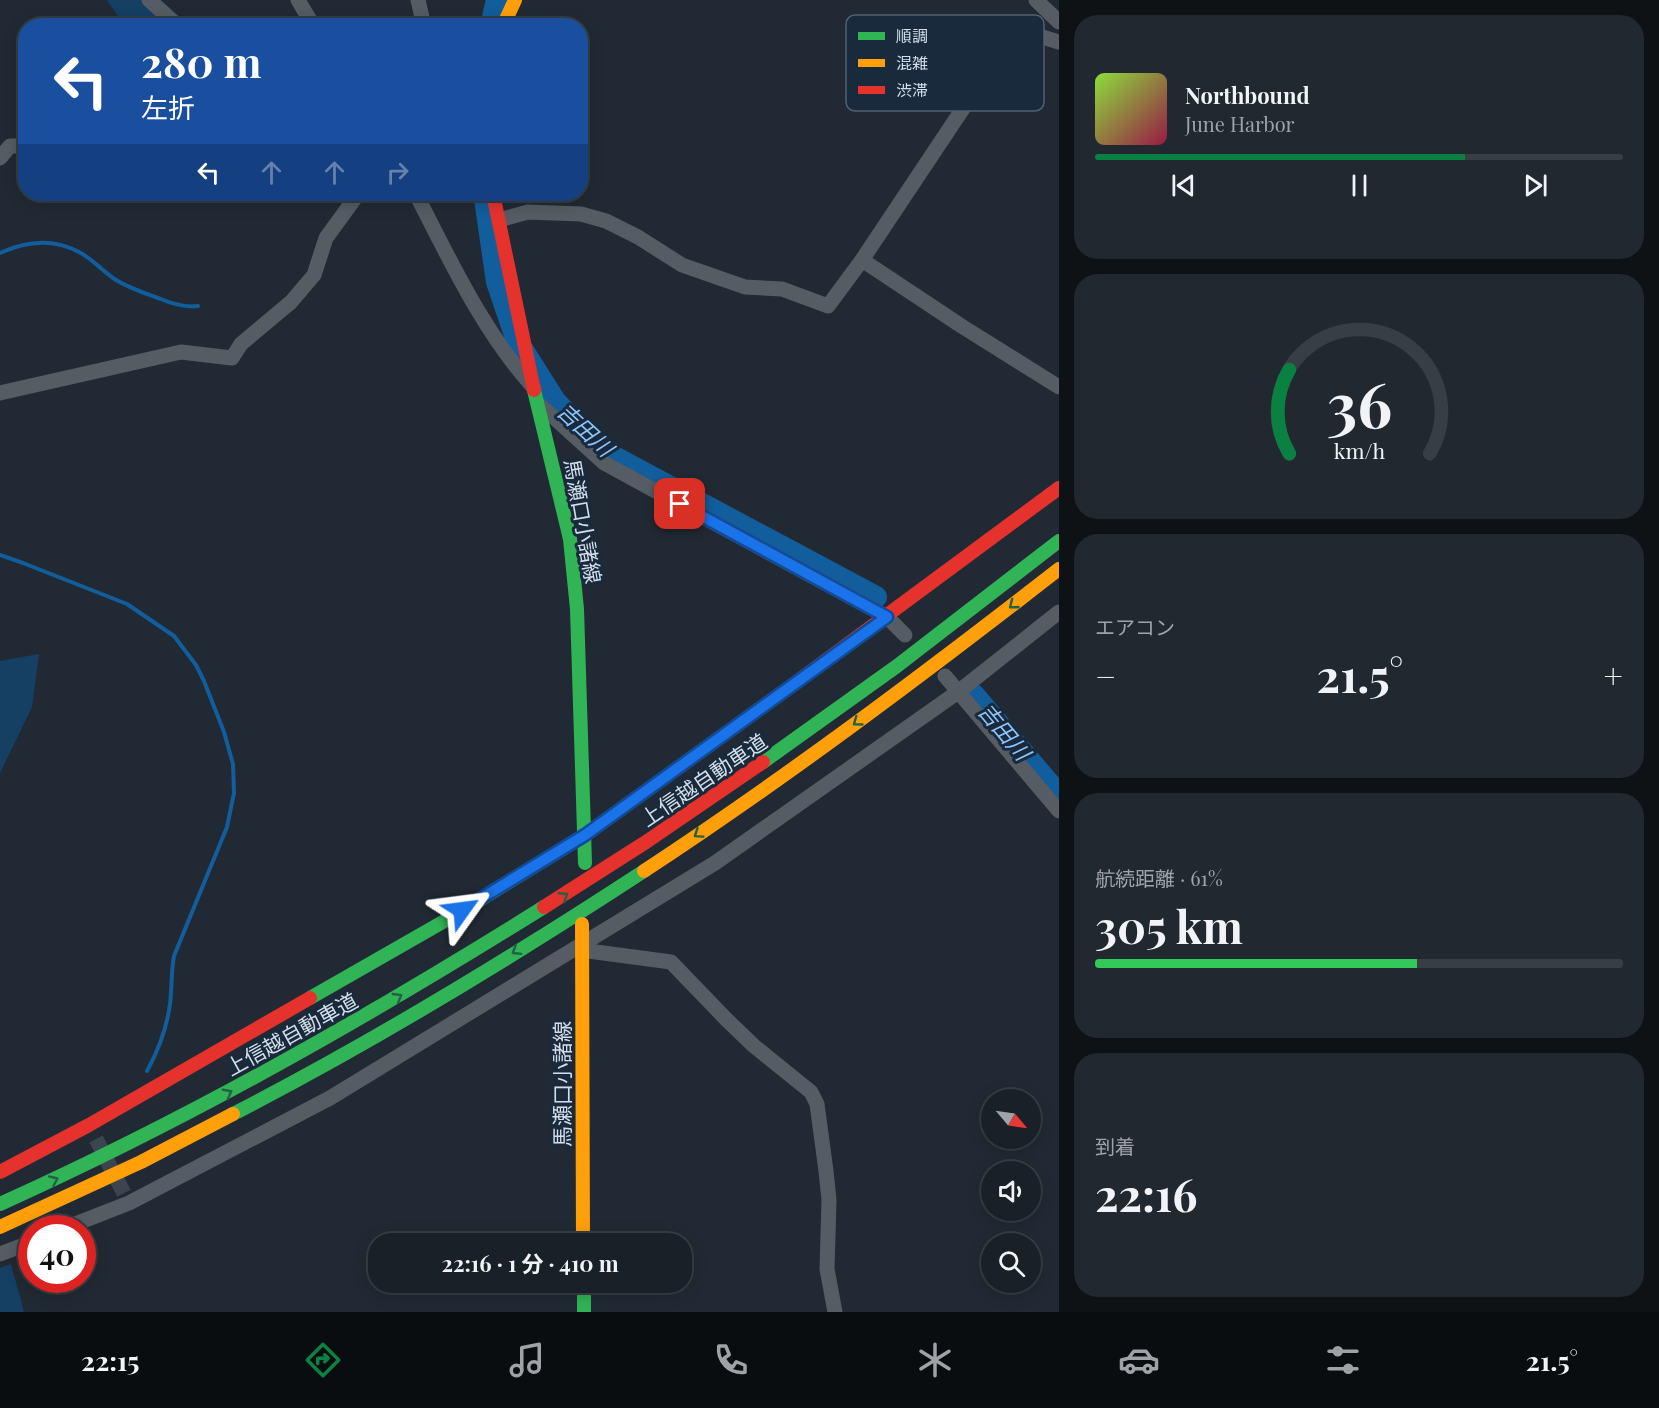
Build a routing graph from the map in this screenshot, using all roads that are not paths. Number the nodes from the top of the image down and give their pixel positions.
1 (149, 0) edge
2 (298, 0) edge
3 (418, 0) edge
4 (515, 0) edge
5 (1036, 0) edge
6 (169, 18) edge
7 (309, 18) edge
8 (422, 18) edge
9 (507, 18) edge
10 (1059, 22) edge
11 (1044, 38) edge
12 (1059, 42) edge
13 (961, 111) edge
14 (18, 146) edge
15 (0, 158) edge
16 (353, 201) edge
17 (420, 201) edge
18 (495, 201) edge
19 (499, 220) junction
20 (862, 260) junction
21 (1059, 387) edge
22 (534, 388) junction
23 (0, 393) edge
24 (539, 404) junction
25 (1059, 488) edge
26 (1059, 542) edge
27 (1059, 569) edge
28 (1059, 612) edge
29 (887, 617) junction
30 (905, 635) dead end
31 (945, 676) dead end
32 (958, 692) junction
33 (1059, 812) edge
34 (585, 835) junction
35 (585, 863) dead end
36 (582, 924) dead end
37 (582, 947) junction
38 (0, 1172) edge
39 (0, 1204) edge
40 (96, 1216) edge
41 (0, 1227) edge
42 (583, 1233) edge
43 (18, 1247) edge
44 (0, 1254) edge
45 (584, 1293) edge
46 (584, 1312) edge
47 (835, 1312) edge

1 - 6 street
2 - 7 street
3 - 8 street
4 - 9 main road
5 - 10 street
11 - 12 street
13 - 20 street
14 - 15 street
16 - 23 street
17 - 22 street
18 - 19 main road, 馬瀬口小諸線
19 - 20 street
19 - 22 main road, 馬瀬口小諸線
20 - 21 street
22 - 24 main road, 馬瀬口小諸線
24 - 29 street
24 - 34 main road, 馬瀬口小諸線
25 - 29 main road
39 -> 26 main road, 上信越自動車道
27 -> 41 main road, 上信越自動車道
28 - 32 street
29 - 30 street
29 - 34 main road
31 - 32 street
32 - 33 street
32 - 37 street
34 - 35 main road, 馬瀬口小諸線
34 - 38 main road
36 - 37 main road, 馬瀬口小諸線
37 - 40 street
37 - 42 main road, 馬瀬口小諸線
37 - 47 street
43 - 44 street
45 - 46 main road

